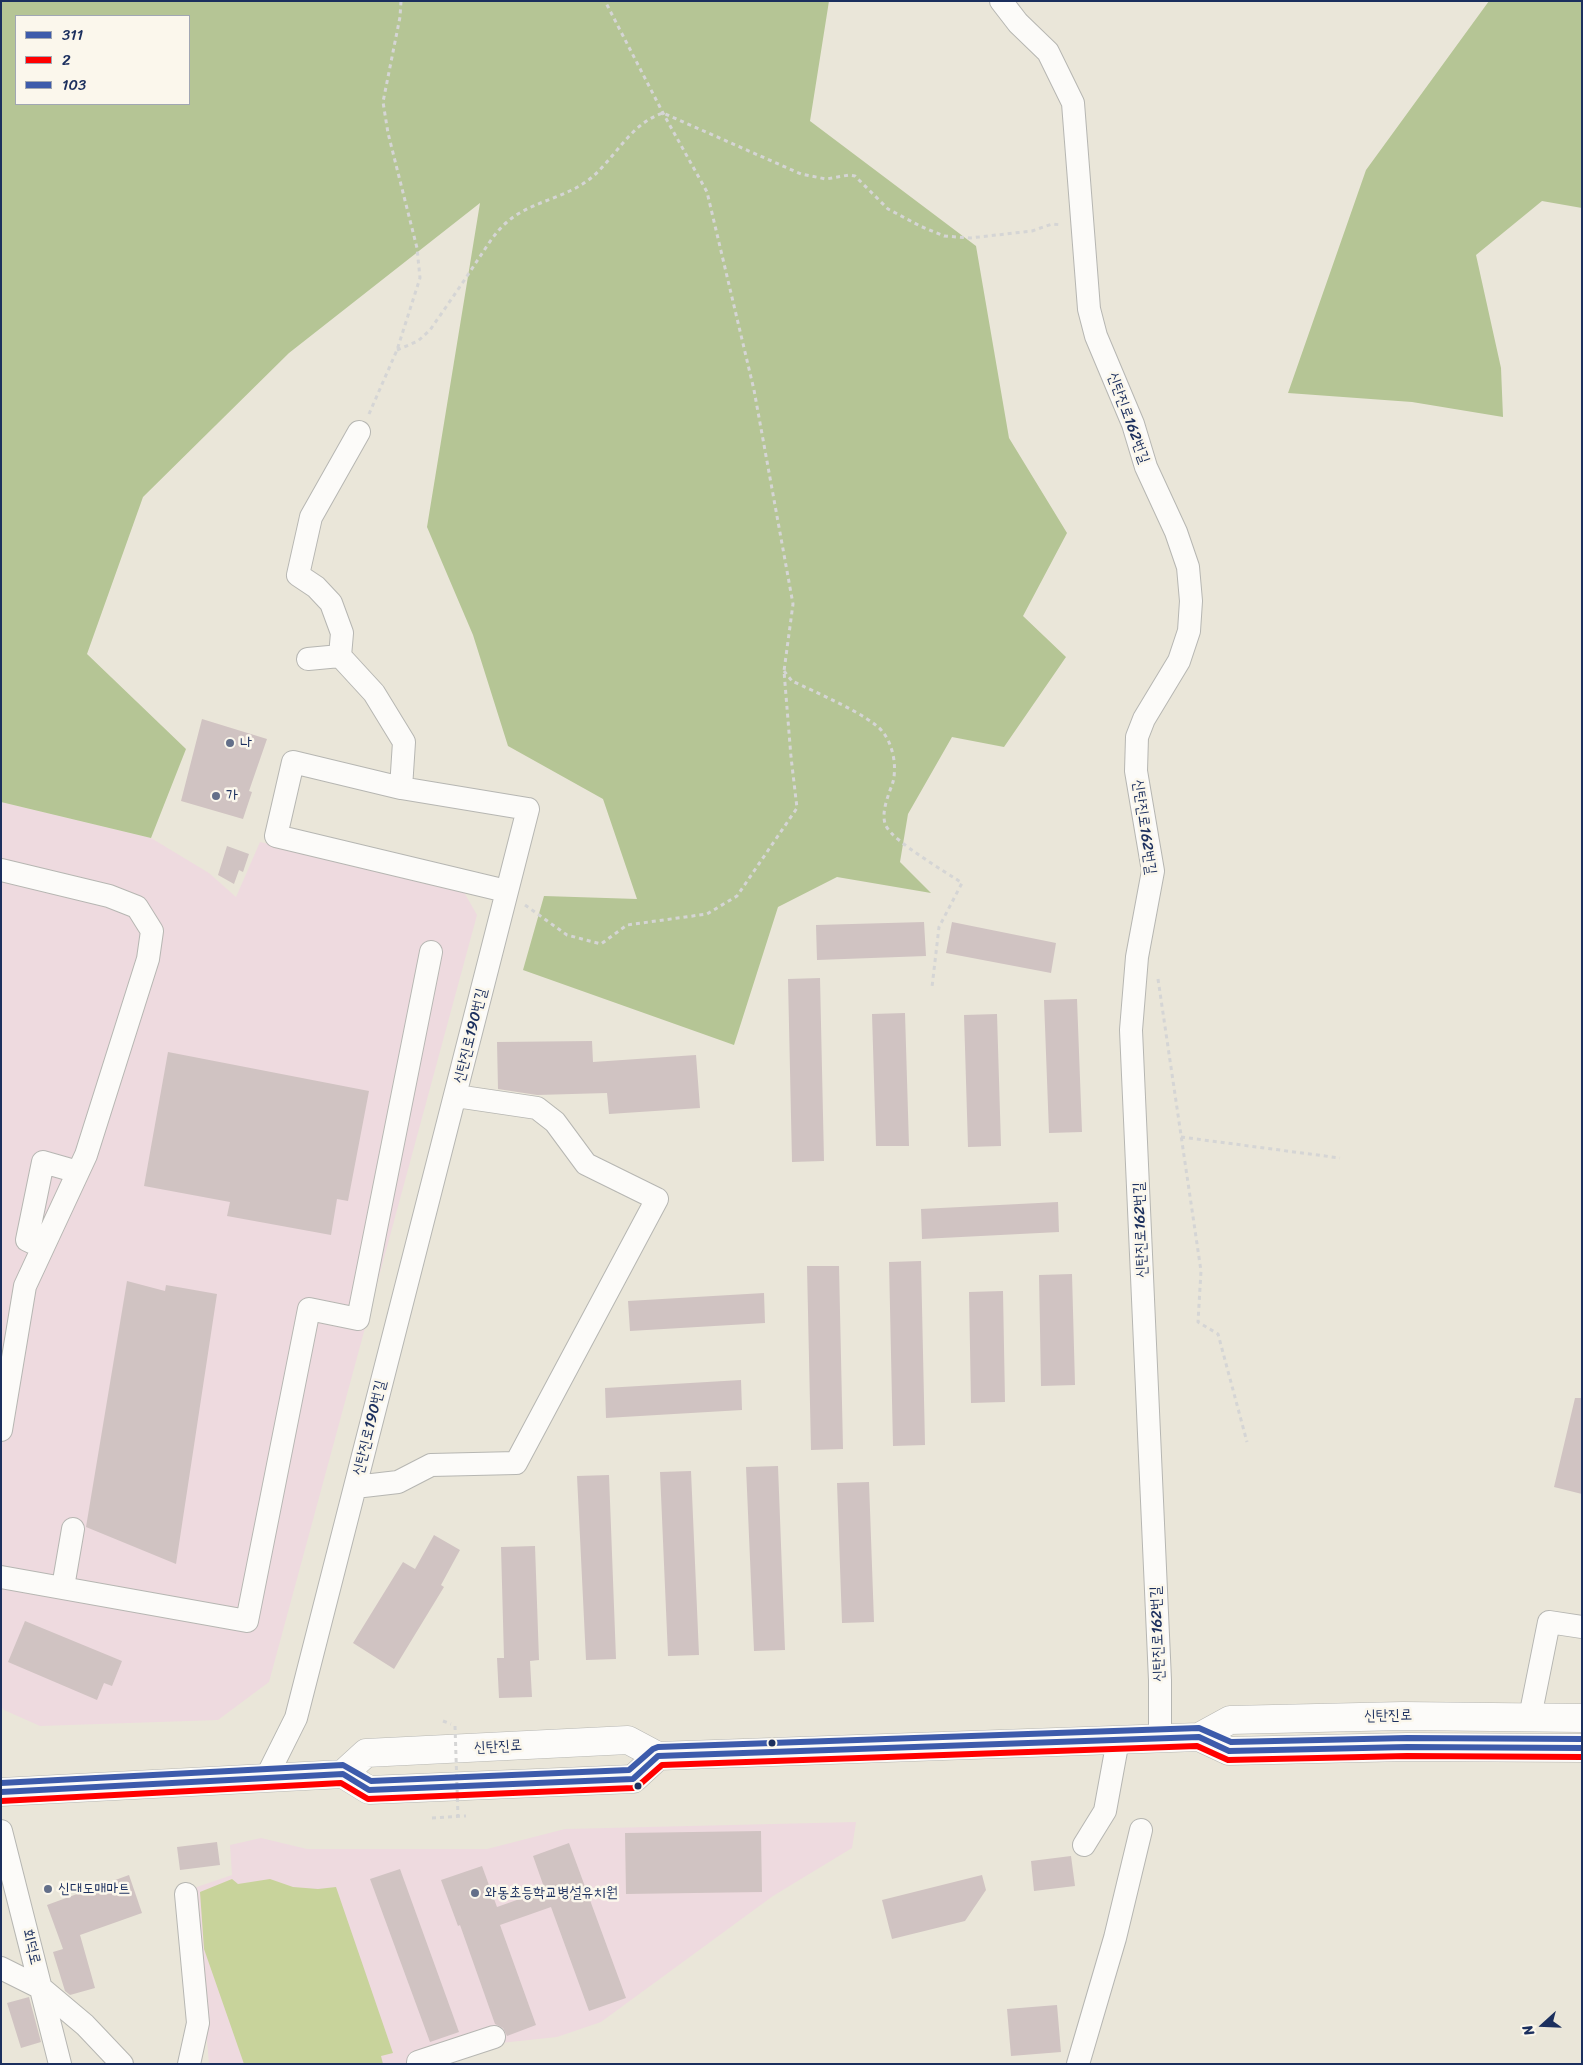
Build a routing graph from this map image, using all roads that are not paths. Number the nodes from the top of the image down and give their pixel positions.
1 (1001, 1) edge
2 (359, 432) road end
3 (340, 656) junction
4 (308, 659) dead end
5 (401, 788) junction
6 (1, 870) edge
7 (506, 891) junction
8 (431, 952) dead end
9 (456, 1096) junction
10 (78, 1172) junction
11 (42, 1247) junction
12 (1, 1430) edge
13 (355, 1487) junction
14 (73, 1529) dead end
15 (1, 1577) edge
16 (63, 1587) junction
17 (1582, 1627) edge
18 (1530, 1717) junction
19 (1582, 1718) edge
20 (1199, 1737) junction
21 (1160, 1738) junction
22 (1118, 1740) junction
23 (1582, 1748) edge
24 (658, 1756) junction
25 (343, 1774) junction
26 (266, 1778) junction
27 (1, 1792) edge
28 (1141, 1830) dead end
29 (1, 1831) edge
30 (1084, 1845) dead end
31 (186, 1894) dead end
32 (1, 1968) edge
33 (41, 1988) junction
34 (494, 2037) dead end
35 (60, 2064) edge
36 (122, 2064) edge
37 (189, 2064) edge
38 (418, 2064) edge
39 (1078, 2064) edge

1 - 21 street, 신탄진로162번길
2 - 3 street
3 - 4 street
3 - 5 street
5 - 7 street, 신탄진로190번길
5 - 7 street
6 - 10 street
7 - 9 street, 신탄진로190번길
8 - 16 street
9 - 13 street, 신탄진로190번길
9 - 13 street
10 - 11 street
10 - 11 street
11 - 12 street
13 - 26 street, 신탄진로190번길
14 - 16 street
15 - 16 street
17 - 18 street
18 - 19 main road, 신탄진로
18 - 20 main road, 신탄진로
20 - 21 main road, 신탄진로
20 - 23 main road, 신탄진로
21 - 22 main road, 신탄진로
22 - 24 main road, 신탄진로
22 - 30 street
24 - 25 main road, 신탄진로
24 - 25 main road
25 - 26 main road
26 - 27 main road
28 - 39 street
29 - 33 street, 회덕로
31 - 37 street
32 - 33 street
33 - 35 street, 회덕로
33 - 36 street
34 - 38 street

